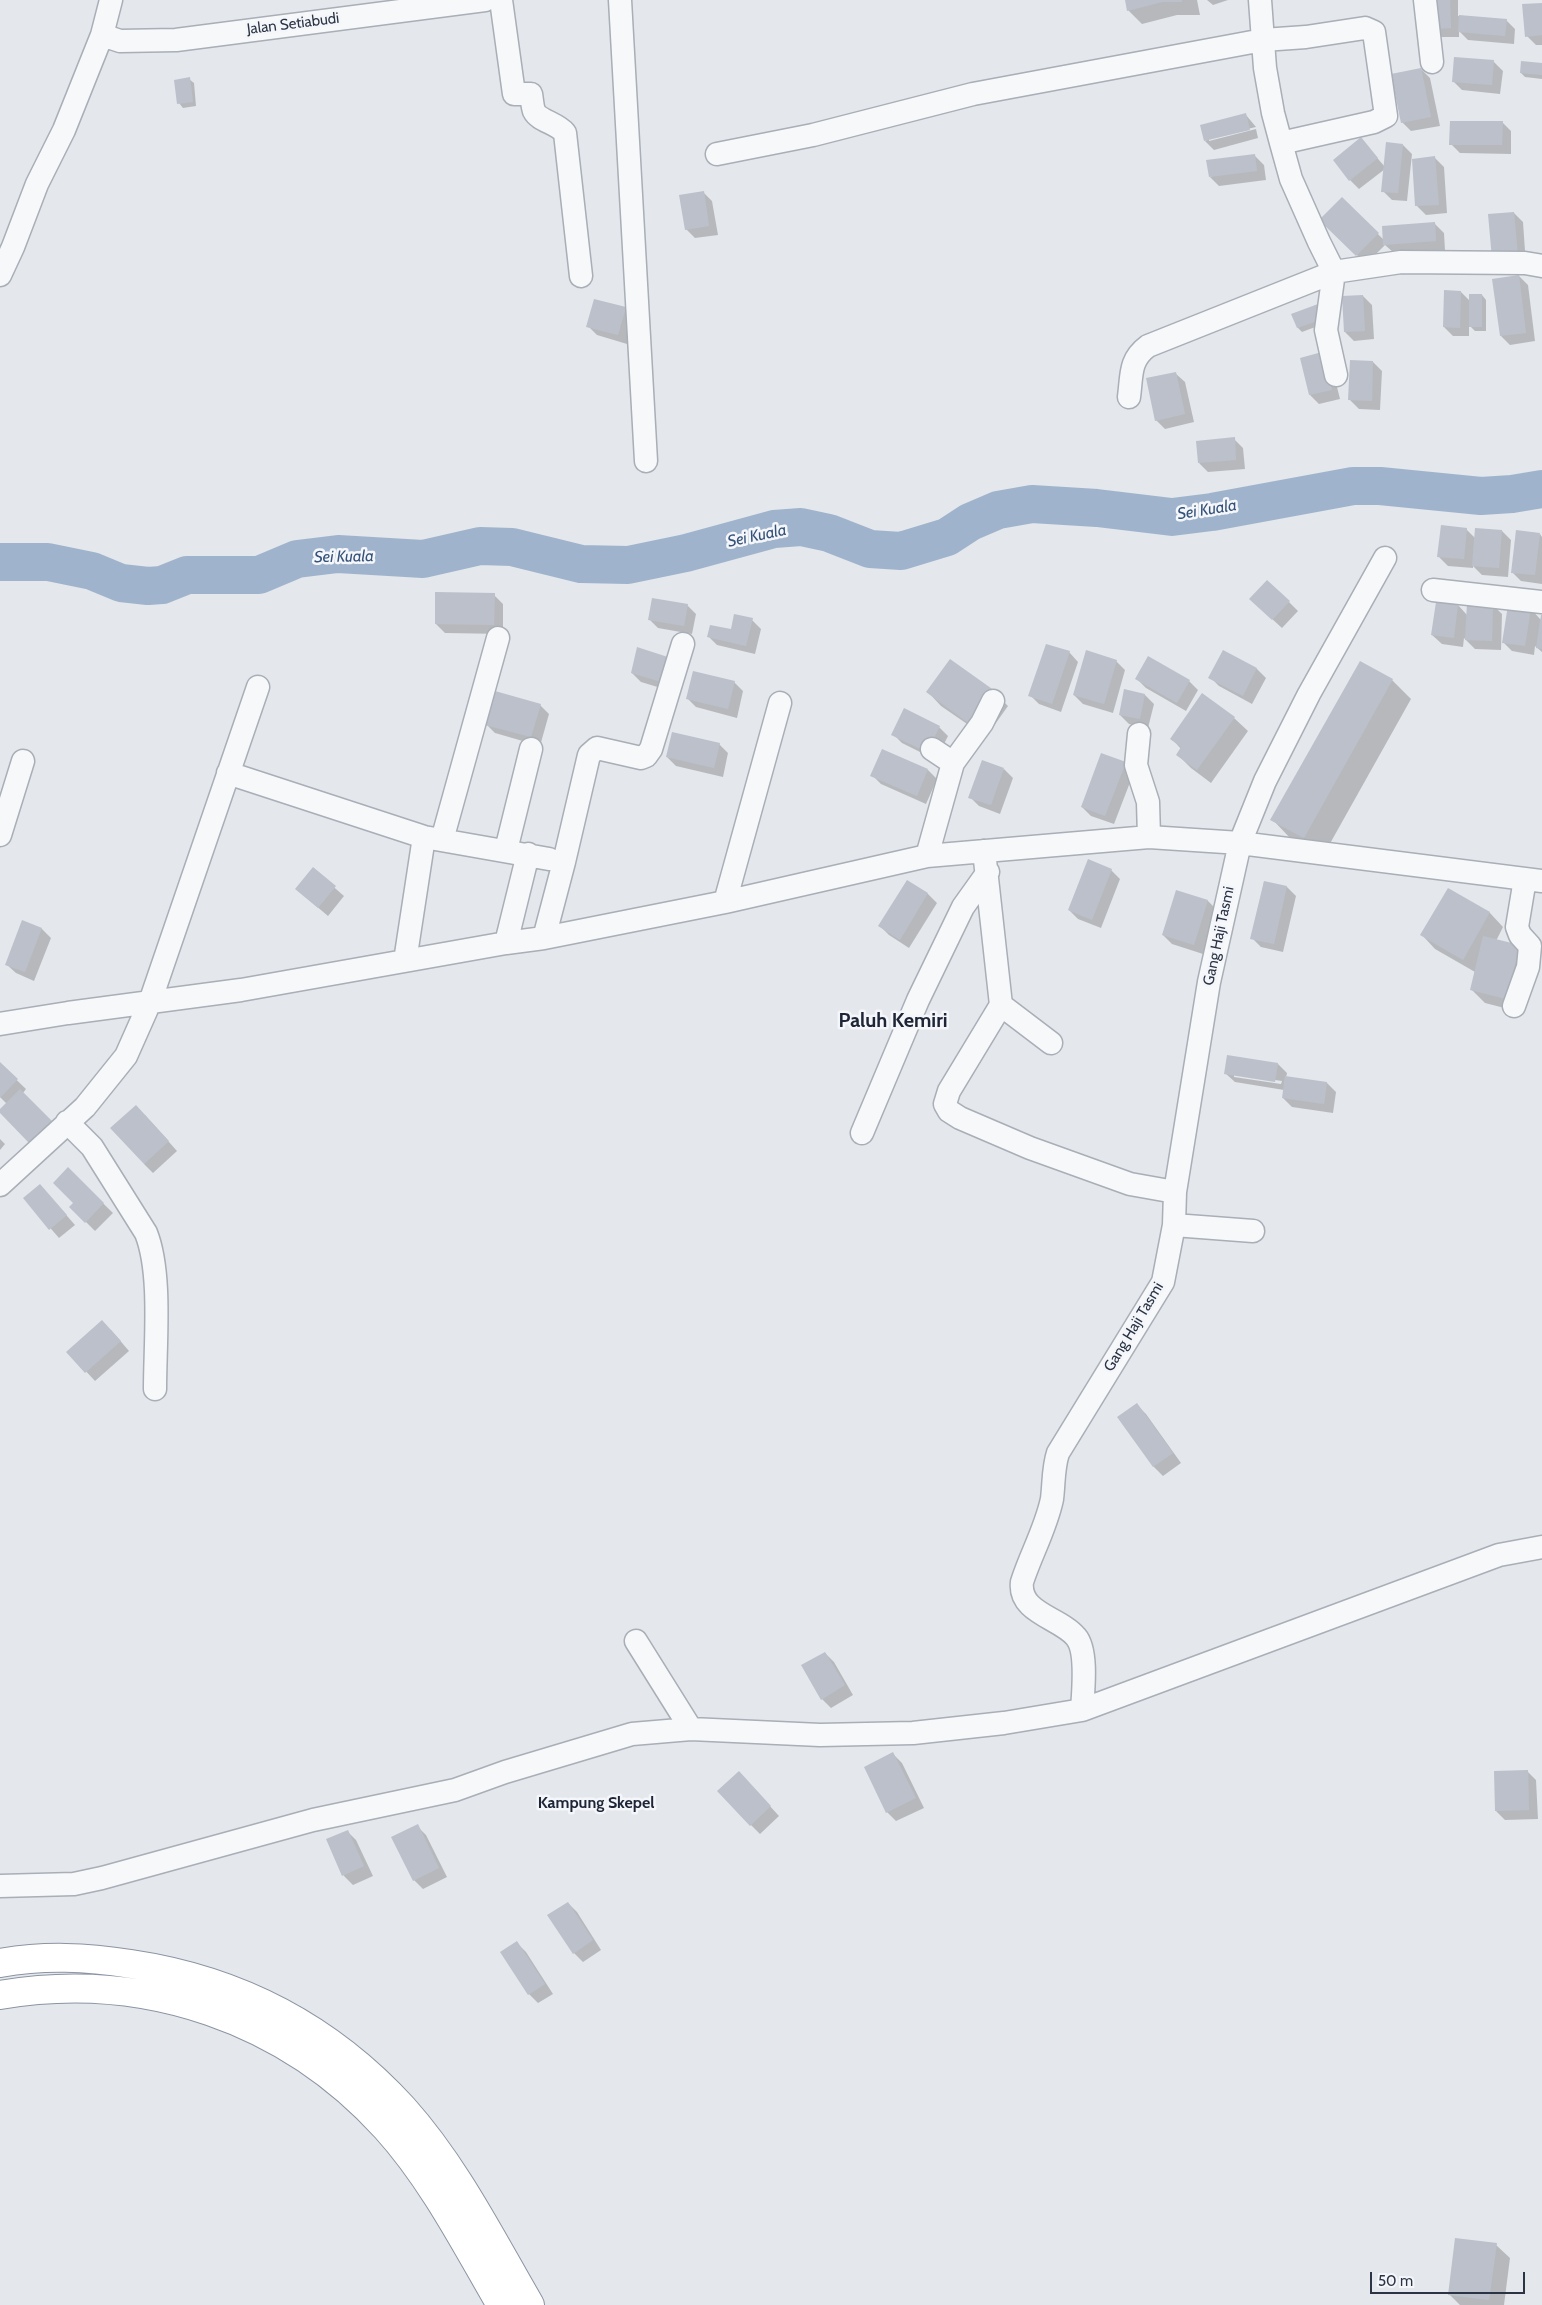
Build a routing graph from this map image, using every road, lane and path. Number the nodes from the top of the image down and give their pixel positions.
1 (111, 0) edge
2 (485, 0) edge
3 (501, 0) edge
4 (620, 0) edge
5 (1260, 0) edge
6 (1425, 0) edge
7 (111, 38) junction
8 (1263, 40) junction
9 (1432, 62) dead end
10 (1281, 143) junction
11 (717, 154) dead end
12 (1542, 266) edge
13 (1334, 272) junction
14 (0, 275) edge
15 (581, 276) dead end
16 (1336, 375) dead end
17 (1129, 397) dead end
18 (646, 461) dead end
19 (1385, 558) dead end
20 (1433, 590) dead end
21 (1542, 602) edge
22 (498, 638) dead end
23 (683, 644) dead end
24 (258, 687) dead end
25 (993, 701) dead end
26 (780, 703) dead end
27 (1139, 734) dead end
28 (531, 749) dead end
29 (932, 749) dead end
30 (23, 761) dead end
31 (953, 763) junction
32 (228, 773) junction
33 (0, 835) edge
34 (1149, 837) junction
35 (433, 838) junction
36 (1240, 844) junction
37 (506, 850) junction
38 (927, 856) junction
39 (986, 861) junction
40 (1534, 880) edge
41 (725, 902) junction
42 (544, 938) junction
43 (506, 943) junction
44 (405, 961) junction
45 (150, 1002) junction
46 (1000, 1005) junction
47 (1514, 1006) dead end
48 (0, 1024) edge
49 (1051, 1043) dead end
50 (68, 1122) junction
51 (862, 1133) dead end
52 (0, 1185) edge
53 (1175, 1192) junction
54 (1174, 1225) junction
55 (1253, 1231) dead end
56 (155, 1389) dead end
57 (1542, 1547) edge
58 (636, 1641) dead end
59 (1082, 1710) junction
60 (691, 1729) junction
61 (0, 1886) edge
62 (0, 1963) edge
63 (0, 1995) edge
64 (501, 2305) edge
65 (530, 2305) edge

1 - 7 street
2 - 7 street, Jalan Setiabudi
3 - 15 street
4 - 18 street
5 - 8 street
6 - 9 street
7 - 14 street
8 - 10 street
8 - 10 street
8 - 11 street
10 - 13 street
12 - 13 street
13 - 16 street
13 - 17 street
19 - 36 street, Gang Haji Tasmi
20 - 21 street
22 - 35 street
23 - 42 street
24 - 32 street
25 - 31 street
26 - 41 street
27 - 34 street
28 - 37 street
29 - 31 street
30 - 33 street
31 - 38 street
32 - 35 street
32 - 45 street
34 - 36 street
34 - 39 street
35 - 37 street
35 - 44 street
36 - 40 street
36 - 53 street, Gang Haji Tasmi
37 - 43 street
38 - 39 street
38 - 41 street
39 - 46 street
39 - 51 street
40 - 47 street
41 - 42 street
42 - 43 street
43 - 44 street
44 - 45 street
45 - 48 street
45 - 50 street
46 - 49 street
46 - 53 street
50 - 52 street
50 - 56 street
53 - 54 street, Gang Haji Tasmi
54 - 55 street
54 - 59 street, Gang Haji Tasmi
57 - 59 street
58 - 60 street
59 - 60 street
60 - 61 street
62 - 65 highway
63 - 64 highway

